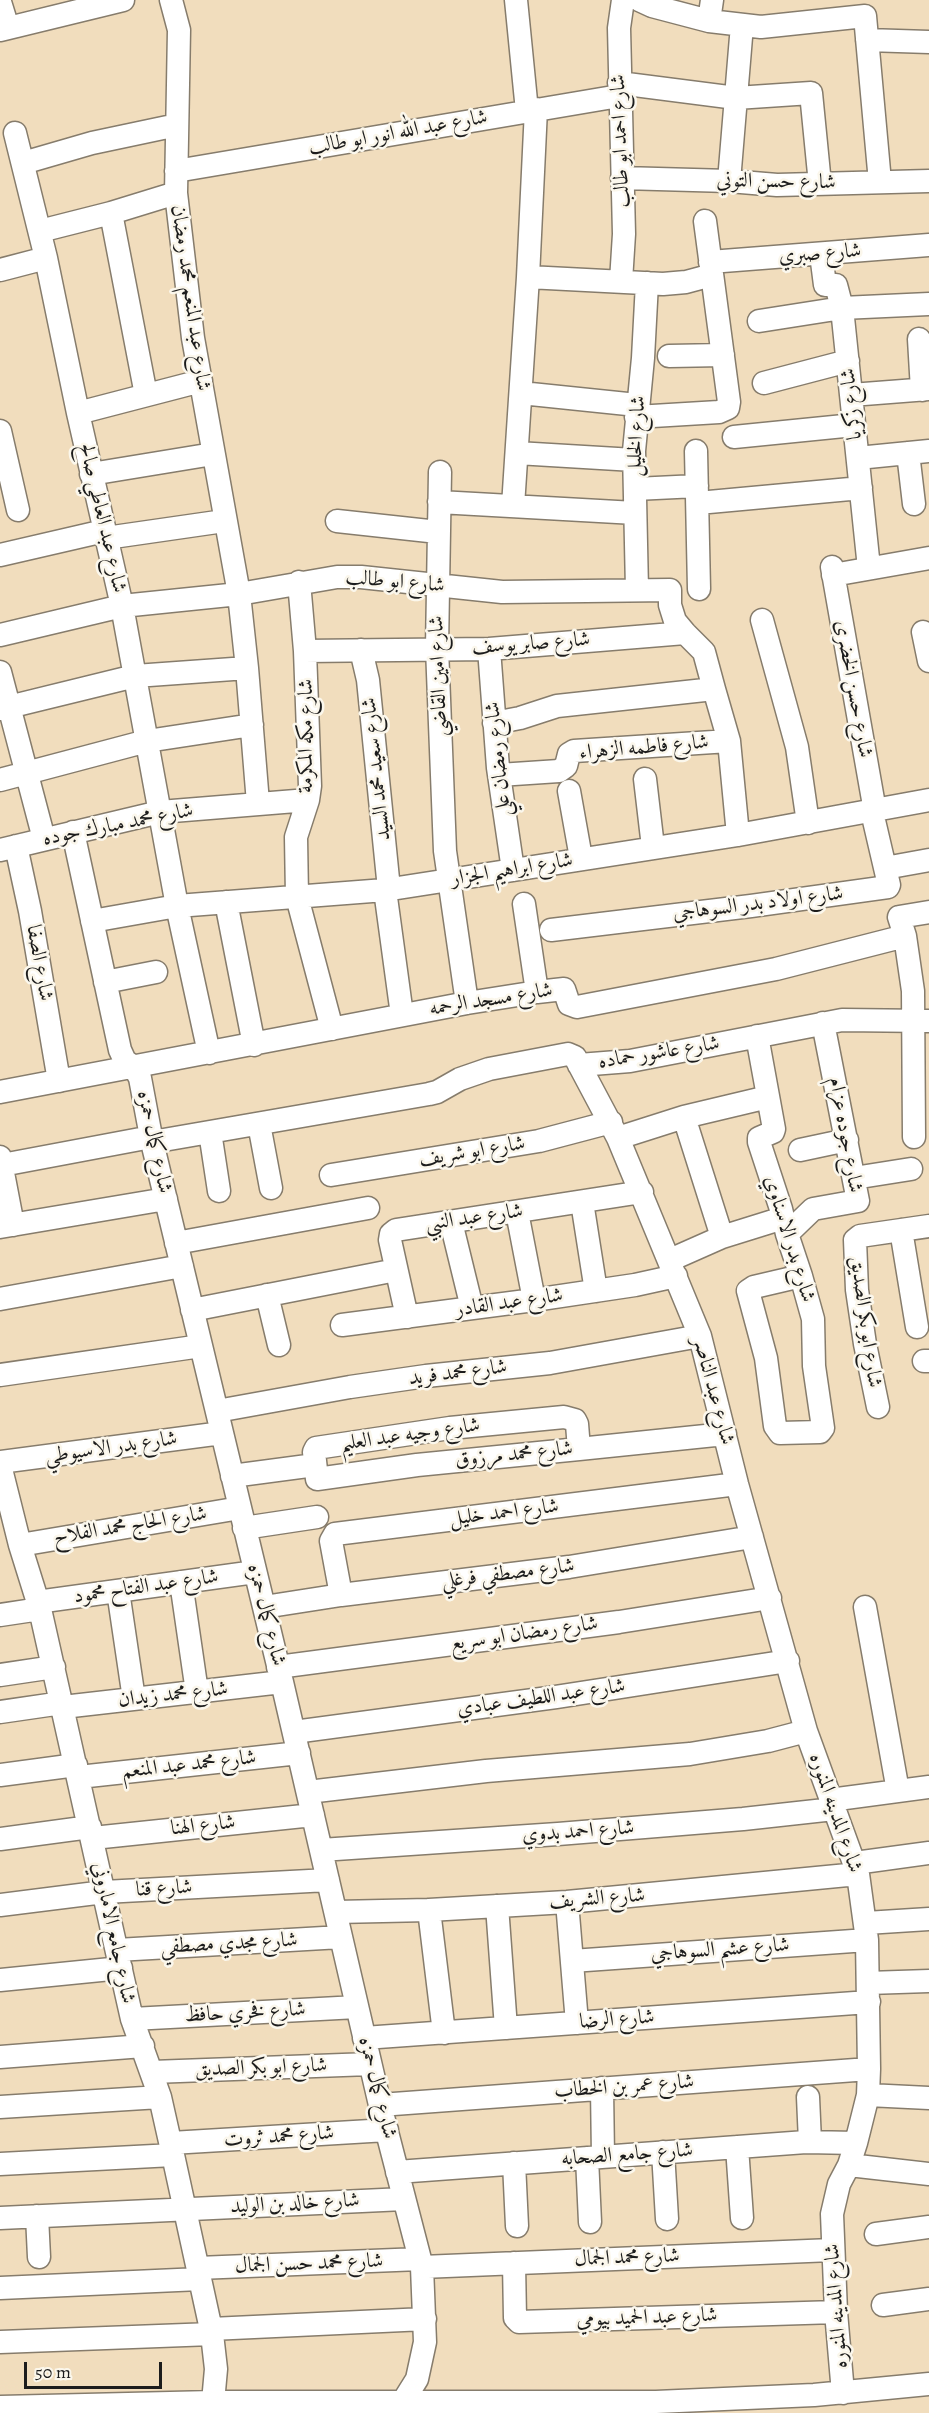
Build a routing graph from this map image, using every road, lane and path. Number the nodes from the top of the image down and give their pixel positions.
1 (123, 0) edge
2 (171, 0) edge
3 (516, 0) edge
4 (623, 0) edge
5 (639, 0) edge
6 (0, 2) edge
7 (852, 9) edge
8 (710, 11) edge
9 (742, 25) junction
10 (4, 29) edge
11 (867, 40) junction
12 (929, 42) edge
13 (619, 90) junction
14 (736, 98) junction
15 (531, 110) junction
16 (177, 125) junction
17 (15, 133) dead end
18 (23, 163) junction
19 (622, 178) junction
20 (729, 181) junction
21 (929, 181) edge
22 (176, 182) junction
23 (880, 182) junction
24 (820, 184) junction
25 (111, 213) junction
26 (705, 221) dead end
27 (40, 231) junction
28 (929, 245) edge
29 (821, 254) junction
30 (46, 258) junction
31 (711, 269) junction
32 (0, 270) edge
33 (528, 277) junction
34 (621, 281) junction
35 (647, 283) junction
36 (929, 304) edge
37 (842, 308) junction
38 (759, 321) dead end
39 (919, 339) dead end
40 (723, 355) junction
41 (669, 356) dead end
42 (848, 361) junction
43 (201, 381) junction
44 (764, 383) dead end
45 (926, 390) edge
46 (521, 393) junction
47 (146, 395) junction
48 (851, 395) junction
49 (637, 411) junction
50 (78, 413) junction
51 (854, 425) junction
52 (0, 431) edge
53 (734, 437) dead end
54 (696, 451) dead end
55 (918, 452) edge
56 (517, 453) junction
57 (213, 454) junction
58 (858, 458) junction
59 (634, 460) junction
60 (440, 472) dead end
61 (91, 474) junction
62 (861, 488) junction
63 (635, 489) junction
64 (697, 494) junction
65 (439, 502) junction
66 (914, 504) dead end
67 (513, 506) junction
68 (18, 510) dead end
69 (635, 513) junction
70 (224, 521) junction
71 (338, 521) dead end
72 (438, 532) junction
73 (105, 535) junction
74 (0, 555) edge
75 (929, 558) edge
76 (869, 568) junction
77 (299, 582) junction
78 (437, 585) junction
79 (699, 589) dead end
80 (637, 590) junction
81 (238, 594) junction
82 (122, 606) junction
83 (762, 620) dead end
84 (685, 633) junction
85 (0, 635) edge
86 (437, 648) junction
87 (489, 648) junction
88 (362, 650) junction
89 (305, 651) junction
90 (247, 668) junction
91 (0, 672) edge
92 (135, 676) junction
93 (714, 688) junction
94 (5, 708) edge
95 (494, 723) junction
96 (252, 725) junction
97 (147, 741) junction
98 (729, 741) junction
99 (26, 773) junction
100 (499, 776) junction
101 (645, 779) dead end
102 (0, 780) edge
103 (569, 790) dead end
104 (308, 800) junction
105 (929, 800) edge
106 (258, 803) junction
107 (160, 812) junction
108 (874, 812) junction
109 (808, 823) junction
110 (73, 832) junction
111 (738, 835) junction
112 (44, 839) junction
113 (8, 848) edge
114 (653, 848) junction
115 (580, 858) junction
116 (929, 860) edge
117 (885, 868) junction
118 (513, 870) junction
119 (448, 880) junction
120 (387, 890) junction
121 (297, 897) junction
122 (226, 902) junction
123 (524, 904) dead end
124 (177, 906) junction
125 (929, 912) edge
126 (92, 921) junction
127 (902, 927) junction
128 (551, 930) dead end
129 (156, 972) dead end
130 (105, 982) junction
131 (537, 992) junction
132 (467, 1003) junction
133 (402, 1015) junction
134 (921, 1021) edge
135 (823, 1023) junction
136 (332, 1029) junction
137 (757, 1036) junction
138 (254, 1045) junction
139 (208, 1053) junction
140 (579, 1065) junction
141 (134, 1067) junction
142 (921, 1071) edge
143 (59, 1081) junction
144 (0, 1092) edge
145 (768, 1097) junction
146 (684, 1117) junction
147 (259, 1124) junction
148 (615, 1130) junction
149 (210, 1132) junction
150 (914, 1137) dead end
151 (152, 1139) junction
152 (847, 1140) junction
153 (800, 1150) dead end
154 (1, 1161) edge
155 (911, 1169) dead end
156 (331, 1175) dead end
157 (854, 1178) junction
158 (271, 1188) dead end
159 (219, 1191) dead end
160 (642, 1192) junction
161 (166, 1199) junction
162 (582, 1202) junction
163 (368, 1208) dead end
164 (517, 1212) junction
165 (451, 1222) junction
166 (6, 1226) edge
167 (785, 1226) junction
168 (929, 1226) edge
169 (901, 1230) junction
170 (722, 1237) junction
171 (176, 1244) junction
172 (182, 1266) junction
173 (673, 1268) junction
174 (396, 1270) junction
175 (801, 1276) junction
176 (596, 1291) junction
177 (267, 1295) junction
178 (0, 1299) edge
179 (534, 1300) junction
180 (472, 1308) junction
181 (192, 1310) junction
182 (407, 1317) junction
183 (342, 1325) dead end
184 (915, 1327) edge
185 (700, 1336) junction
186 (201, 1346) junction
187 (279, 1346) dead end
188 (0, 1376) edge
189 (878, 1407) dead end
190 (219, 1422) junction
191 (725, 1434) junction
192 (579, 1449) junction
193 (315, 1465) junction
194 (0, 1469) edge
195 (232, 1476) junction
196 (737, 1484) junction
197 (317, 1517) dead end
198 (242, 1518) junction
199 (12, 1533) edge
200 (752, 1537) junction
201 (255, 1572) junction
202 (180, 1582) junction
203 (118, 1591) junction
204 (341, 1595) junction
205 (770, 1598) junction
206 (39, 1605) junction
207 (264, 1607) junction
208 (865, 1607) dead end
209 (0, 1615) edge
210 (788, 1661) junction
211 (54, 1667) junction
212 (0, 1675) edge
213 (280, 1675) junction
214 (197, 1692) junction
215 (134, 1699) junction
216 (63, 1705) junction
217 (0, 1712) edge
218 (806, 1731) junction
219 (296, 1743) junction
220 (78, 1771) junction
221 (0, 1775) edge
222 (929, 1787) edge
223 (898, 1791) junction
224 (308, 1792) junction
225 (832, 1805) junction
226 (313, 1815) junction
227 (92, 1833) junction
228 (0, 1839) edge
229 (321, 1850) junction
230 (929, 1853) edge
231 (856, 1869) junction
232 (328, 1880) junction
233 (104, 1892) junction
234 (567, 1902) junction
235 (0, 1905) edge
236 (497, 1906) junction
237 (429, 1910) junction
238 (336, 1912) junction
239 (929, 1919) edge
240 (866, 1932) junction
241 (341, 1937) junction
242 (119, 1959) junction
243 (572, 1960) junction
244 (0, 1980) edge
245 (929, 1981) edge
246 (868, 1993) junction
247 (357, 2007) junction
248 (132, 2019) junction
249 (577, 2023) junction
250 (506, 2028) junction
251 (444, 2032) junction
252 (364, 2038) junction
253 (143, 2046) junction
254 (0, 2057) edge
255 (370, 2064) junction
256 (869, 2069) junction
257 (152, 2072) junction
258 (602, 2088) junction
259 (868, 2095) junction
260 (160, 2097) junction
261 (808, 2097) dead end
262 (929, 2098) edge
263 (380, 2105) junction
264 (0, 2107) edge
265 (387, 2130) junction
266 (810, 2142) junction
267 (856, 2143) junction
268 (737, 2147) junction
269 (172, 2149) junction
270 (663, 2152) junction
271 (595, 2157) junction
272 (514, 2163) junction
273 (0, 2164) edge
274 (849, 2165) junction
275 (397, 2172) junction
276 (929, 2174) edge
277 (404, 2199) junction
278 (186, 2209) junction
279 (37, 2216) junction
280 (742, 2217) dead end
281 (0, 2218) edge
282 (667, 2219) dead end
283 (590, 2222) dead end
284 (517, 2226) dead end
285 (929, 2227) edge
286 (876, 2234) dead end
287 (832, 2250) junction
288 (39, 2257) dead end
289 (421, 2263) junction
290 (514, 2263) junction
291 (199, 2274) junction
292 (0, 2288) edge
293 (929, 2299) edge
294 (883, 2305) dead end
295 (836, 2312) junction
296 (426, 2319) junction
297 (212, 2331) junction
298 (0, 2342) edge
299 (929, 2384) edge
300 (843, 2392) junction
301 (814, 2395) junction
302 (402, 2403) junction
303 (228, 2406) edge
304 (738, 2406) edge
305 (0, 2407) edge
306 (315, 2408) edge
307 (437, 2408) edge
308 (567, 2408) edge
309 (659, 2408) edge
310 (143, 2409) edge
311 (60, 2410) edge
312 (829, 2413) edge

1 - 10 street
2 - 16 street, شارع عبد المنعم محمد رمضان
3 - 15 street
4 - 13 street, شارع احمد ابو طالب
5 - 8 street
6 - 10 street
7 - 9 street
7 - 11 street
8 - 9 street
9 - 14 street
11 - 12 street
11 - 23 street
13 - 14 street, شارع عبد الله انور ابو طالب
13 - 15 street, شارع عبد الله انور ابو طالب
13 - 19 street, شارع احمد ابو طالب
14 - 20 street
14 - 24 street, شارع عبد الله انور ابو طالب
15 - 22 street, شارع عبد الله انور ابو طالب
15 - 33 street
16 - 18 street
16 - 22 street, شارع عبد المنعم محمد رمضان
17 - 18 street, شارع عبد العاطي صالح
18 - 27 street, شارع عبد العاطي صالح
19 - 20 street, شارع حسن التوني
19 - 34 street, شارع احمد ابو طالب
20 - 24 street, شارع حسن التوني
21 - 23 street, شارع حسن التوني
22 - 25 street, شارع عبد الله انور ابو طالب
22 - 43 street, شارع عبد المنعم محمد رمضان
23 - 24 street, شارع حسن التوني
25 - 27 street, شارع عبد الله انور ابو طالب
25 - 47 street
26 - 31 street
27 - 30 street, شارع عبد العاطي صالح
28 - 29 street, شارع صبري
29 - 31 street, شارع صبري
29 - 37 street, شارع زكريا
30 - 32 street
30 - 50 street, شارع عبد العاطي صالح
31 - 35 street, شارع صبري
31 - 40 street
33 - 34 street, شارع صبري
33 - 46 street
34 - 35 street, شارع صبري
35 - 49 street, شارع الخليل
36 - 37 street
37 - 38 street
37 - 42 street, شارع زكريا
39 - 45 street
40 - 41 street
40 - 49 street
42 - 44 street
42 - 48 street, شارع زكريا
43 - 47 street
43 - 57 street, شارع عبد المنعم محمد رمضان
45 - 48 street
46 - 49 street
46 - 56 street
47 - 50 street
48 - 51 street, شارع زكريا
49 - 59 street, شارع الخليل
50 - 61 street, شارع عبد العاطي صالح
51 - 53 street
51 - 58 street, شارع زكريا
52 - 68 street
54 - 64 street
55 - 58 street
55 - 66 street
56 - 59 street
56 - 67 street
57 - 61 street
57 - 70 street, شارع عبد المنعم محمد رمضان
58 - 62 street, شارع زكريا
59 - 63 street, شارع الخليل
60 - 65 street, شارع امين القاضي
61 - 73 street, شارع عبد العاطي صالح
62 - 64 street
62 - 76 street, شارع زكريا
63 - 64 street
63 - 69 street, شارع الخليل
64 - 79 street
65 - 67 street
65 - 72 street, شارع امين القاضي
67 - 69 street
69 - 80 street, شارع الخليل
70 - 73 street
70 - 81 street, شارع عبد المنعم محمد رمضان
71 - 72 street
72 - 78 street, شارع امين القاضي
73 - 74 street
73 - 82 street, شارع عبد العاطي صالح
75 - 76 street
76 - 108 street, شارع حسن الخضرى
77 - 78 street, شارع ابو طالب
77 - 81 street, شارع ابو طالب
77 - 89 street, شارع مكه المكرمة
78 - 80 street, شارع ابو طالب
78 - 86 street, شارع امين القاضي
80 - 84 street, شارع ابو طالب
81 - 82 street, شارع ابو طالب
81 - 90 street, شارع عبد المنعم محمد رمضان
82 - 85 street, شارع ابو طالب
82 - 92 street, شارع عبد العاطي صالح
83 - 109 street
84 - 87 street, شارع صابر يوسف
84 - 93 street
86 - 87 street, شارع صابر يوسف
86 - 88 street, شارع صابر يوسف
86 - 119 street, شارع امين القاضي
87 - 95 street, شارع رمضان علي
88 - 89 street, شارع صابر يوسف
88 - 120 street, شارع سعيد محمد السيد
89 - 104 street, شارع مكه المكرمة
90 - 92 street
90 - 96 street, شارع عبد المنعم محمد رمضان
91 - 94 street
92 - 94 street
92 - 97 street, شارع عبد العاطي صالح
93 - 95 street
93 - 98 street
94 - 99 street
95 - 100 street, شارع رمضان علي
96 - 97 street
96 - 106 street, شارع عبد المنعم محمد رمضان
97 - 99 street
97 - 107 street, شارع عبد العاطي صالح
98 - 100 street, شارع فاطمه الزهراء
98 - 111 street
99 - 102 street
99 - 112 street
100 - 118 street, شارع رمضان علي
101 - 114 street
103 - 115 street
104 - 106 street, شارع محمد مبارك جوده
104 - 121 street, شارع مكه المكرمة
105 - 108 street, شارع ابراهيم الجزار
106 - 107 street, شارع محمد مبارك جوده
107 - 110 street, شارع محمد مبارك جوده
107 - 124 street, شارع عبد العاطي صالح
108 - 109 street, شارع ابراهيم الجزار
108 - 117 street
109 - 111 street, شارع ابراهيم الجزار
110 - 112 street, شارع محمد مبارك جوده
110 - 126 street, شارع كمال حمزه
111 - 114 street, شارع ابراهيم الجزار
112 - 113 street, شارع محمد مبارك جوده
113 - 143 street, شارع الصفا
114 - 115 street, شارع ابراهيم الجزار
115 - 118 street, شارع ابراهيم الجزار
116 - 117 street
117 - 128 street, شارع اولاد بدر السوهاجي
118 - 119 street, شارع ابراهيم الجزار
119 - 120 street, شارع ابراهيم الجزار
119 - 132 street, شارع امين القاضي
120 - 121 street, شارع ابراهيم الجزار
120 - 133 street, شارع سعيد محمد السيد
121 - 122 street, شارع ابراهيم الجزار
121 - 136 street, شارع مكه المكرمة
122 - 124 street, شارع ابراهيم الجزار
122 - 138 street
123 - 131 street
124 - 126 street, شارع ابراهيم الجزار
124 - 139 street, شارع عبد العاطي صالح
125 - 127 street, شارع مسجد الرحمه
126 - 130 street, شارع كمال حمزه
127 - 131 street, شارع مسجد الرحمه
127 - 134 street
129 - 130 street
130 - 141 street, شارع كمال حمزه
131 - 132 street, شارع مسجد الرحمه
132 - 133 street, شارع مسجد الرحمه
133 - 136 street, شارع مسجد الرحمه
134 - 135 street, شارع عاشور حماده
134 - 142 street
135 - 137 street, شارع عاشور حماده
135 - 152 street, شارع جوده عزام
136 - 138 street, شارع مسجد الرحمه
137 - 140 street, شارع عاشور حماده
137 - 145 street, شارع بدر الاسناوي
138 - 139 street, شارع مسجد الرحمه
139 - 141 street, شارع مسجد الرحمه
140 - 147 street, شارع عاشور حماده
140 - 148 street, شارع عبد الناصر
141 - 143 street, شارع مسجد الرحمه
141 - 151 street, شارع كمال حمزه
142 - 150 street
143 - 144 street, شارع مسجد الرحمه
145 - 146 street, شارع ابو شريف
145 - 167 street, شارع بدر الاسناوي
146 - 148 street, شارع ابو شريف
146 - 170 street
147 - 149 street, شارع عاشور حماده
147 - 158 street
148 - 156 street, شارع ابو شريف
148 - 160 street, شارع عبد الناصر
149 - 151 street, شارع عاشور حماده
149 - 159 street
151 - 154 street, شارع عاشور حماده
151 - 161 street, شارع كمال حمزه
152 - 153 street
152 - 157 street, شارع جوده عزام
154 - 166 street
155 - 157 street
157 - 167 street, شارع جوده عزام
160 - 162 street, شارع عبد النبي
160 - 173 street, شارع عبد الناصر
161 - 166 street
161 - 171 street, شارع كمال حمزه
162 - 164 street, شارع عبد النبي
162 - 176 street
163 - 171 street
164 - 165 street, شارع عبد النبي
164 - 179 street
165 - 174 street, شارع عبد النبي
165 - 180 street
167 - 170 street, شارع عبد القادر
167 - 175 street, شارع بدر الاسناوي
168 - 169 street, شارع ابو بكر الصديق
169 - 184 street
169 - 189 street, شارع ابو بكر الصديق
170 - 173 street, شارع عبد القادر
171 - 172 street, شارع كمال حمزه
172 - 178 street
172 - 181 street, شارع كمال حمزه
173 - 176 street, شارع عبد القادر
173 - 185 street, شارع عبد الناصر
174 - 177 street
174 - 182 street, شارع عبد النبي
175 - 175 street, شارع بدر الاسناوي
176 - 179 street, شارع عبد القادر
177 - 181 street
177 - 187 street
179 - 180 street, شارع عبد القادر
180 - 182 street, شارع عبد القادر
181 - 186 street, شارع كمال حمزه
182 - 183 street, شارع عبد القادر
185 - 190 street, شارع محمد فريد
185 - 191 street, شارع عبد الناصر
186 - 188 street
186 - 190 street, شارع كمال حمزه
190 - 194 street, شارع بدر الاسيوطي
190 - 195 street, شارع كمال حمزه
191 - 192 street, شارع محمد مرزوق
191 - 196 street, شارع عبد الناصر
192 - 193 street, شارع محمد مرزوق
192 - 193 street, شارع وجيه عبد العليم
193 - 195 street, شارع وجيه عبد العليم
194 - 199 street, شارع جامع الاماروني
195 - 198 street, شارع كمال حمزه
196 - 200 street, شارع عبد الناصر
196 - 204 street, شارع احمد خليل
197 - 198 street, شارع الحاج محمد الفلاح
198 - 199 street, شارع الحاج محمد الفلاح
198 - 201 street, شارع كمال حمزه
199 - 206 street, شارع جامع الاماروني
200 - 204 street, شارع مصطفي فرغلي
200 - 205 street, شارع عبد الناصر
201 - 202 street, شارع عبد الفتاح محمود
201 - 207 street, شارع كمال حمزه
202 - 203 street, شارع عبد الفتاح محمود
202 - 214 street
203 - 206 street, شارع عبد الفتاح محمود
203 - 215 street
204 - 207 street, شارع مصطفي فرغلي
205 - 210 street, شارع عبد الناصر
205 - 213 street, شارع رمضان ابو سريع
206 - 209 street, شارع عبد الفتاح محمود
206 - 211 street, شارع جامع الاماروني
207 - 213 street, شارع كمال حمزه
208 - 223 street
210 - 218 street, شارع عبد الناصر
210 - 219 street, شارع عبد اللطيف عبادي
211 - 212 street
211 - 216 street, شارع جامع الاماروني
213 - 214 street, شارع محمد زيدان
213 - 219 street, شارع كمال حمزه
214 - 215 street, شارع محمد زيدان
215 - 216 street, شارع محمد زيدان
216 - 217 street, شارع محمد زيدان
216 - 220 street, شارع جامع الاماروني
218 - 224 street, شارع المدينه المنوره
218 - 225 street, شارع المدينه المنوره
219 - 220 street, شارع محمد عبد المنعم
219 - 224 street, شارع كمال حمزه
220 - 221 street, شارع محمد عبد المنعم
220 - 227 street, شارع جامع الاماروني
222 - 223 street, شارع احمد بدوي
223 - 225 street, شارع احمد بدوي
224 - 226 street, شارع كمال حمزه
225 - 229 street, شارع احمد بدوي
225 - 231 street, شارع المدينه المنوره
226 - 227 street, شارع الهنا
226 - 229 street, شارع كمال حمزه
227 - 228 street, شارع الهنا
227 - 233 street, شارع جامع الاماروني
229 - 232 street, شارع كمال حمزه
230 - 231 street, شارع الشريف
231 - 234 street, شارع الشريف
231 - 240 street, شارع المدينه المنوره
232 - 233 street, شارع قنا
232 - 238 street, شارع كمال حمزه
233 - 235 street, شارع قنا
233 - 242 street, شارع جامع الاماروني
234 - 236 street, شارع الشريف
234 - 243 street
236 - 237 street, شارع الشريف
236 - 250 street
237 - 238 street, شارع الشريف
237 - 251 street
238 - 241 street, شارع كمال حمزه
239 - 240 street, شارع عشم السوهاجي
240 - 243 street, شارع عشم السوهاجي
240 - 246 street, شارع المدينه المنوره
241 - 242 street, شارع مجدي مصطفي
241 - 247 street, شارع كمال حمزه
242 - 244 street, شارع مجدي مصطفي
242 - 248 street, شارع جامع الاماروني
243 - 249 street
245 - 246 street, شارع الرضا
246 - 249 street, شارع الرضا
246 - 256 street, شارع المدينه المنوره
247 - 248 street, شارع فخري حافظ
247 - 252 street, شارع كمال حمزه
248 - 253 street, شارع جامع الاماروني
249 - 250 street, شارع الرضا
250 - 251 street, شارع الرضا
251 - 252 street, شارع الرضا
252 - 255 street, شارع كمال حمزه
253 - 254 street
253 - 257 street, شارع جامع الاماروني
255 - 257 street, شارع ابو بكر الصديق
255 - 263 street, شارع كمال حمزه
256 - 258 street, شارع عمر بن الخطاب
256 - 259 street, شارع المدينه المنوره
257 - 260 street, شارع جامع الاماروني
258 - 263 street, شارع عمر بن الخطاب
258 - 271 street
259 - 262 street
259 - 267 street, شارع المدينه المنوره
260 - 264 street
260 - 269 street, شارع جامع الاماروني
261 - 266 street
263 - 265 street, شارع كمال حمزه
265 - 269 street, شارع محمد ثروت
265 - 275 street, شارع كمال حمزه
266 - 267 street, شارع جامع الصحابه
266 - 268 street, شارع جامع الصحابه
267 - 274 street, شارع المدينه المنوره
268 - 270 street, شارع جامع الصحابه
268 - 280 street
269 - 273 street, شارع محمد ثروت
269 - 278 street, شارع جامع الاماروني
270 - 271 street, شارع جامع الصحابه
270 - 282 street
271 - 272 street, شارع جامع الصحابه
271 - 283 street
272 - 275 street, شارع جامع الصحابه
272 - 284 street
274 - 276 street
274 - 287 street, شارع المدينه المنوره
275 - 277 street, شارع كمال حمزه
277 - 278 street, شارع خالد بن الوليد
277 - 289 street, شارع كمال حمزه
278 - 279 street, شارع خالد بن الوليد
278 - 291 street, شارع جامع الاماروني
279 - 281 street, شارع خالد بن الوليد
279 - 288 street
285 - 286 street
287 - 290 street, شارع محمد الجمال
287 - 295 street, شارع المدينه المنوره
289 - 290 street, شارع محمد الجمال
289 - 291 street, شارع محمد حسن الجمال
289 - 296 street, شارع كمال حمزه
290 - 295 street, شارع عبد الحميد بيومي
291 - 292 street, شارع محمد حسن الجمال
291 - 297 street, شارع جامع الاماروني
293 - 294 street
295 - 300 street, شارع المدينه المنوره
296 - 297 street
296 - 302 street, شارع كمال حمزه
297 - 298 street
297 - 303 street, شارع جامع الاماروني
299 - 300 street
300 - 301 street
301 - 304 street
301 - 312 street
302 - 306 street
302 - 307 street
303 - 306 street
303 - 310 street
304 - 309 street
305 - 311 street
307 - 308 street
308 - 309 street
310 - 311 street

